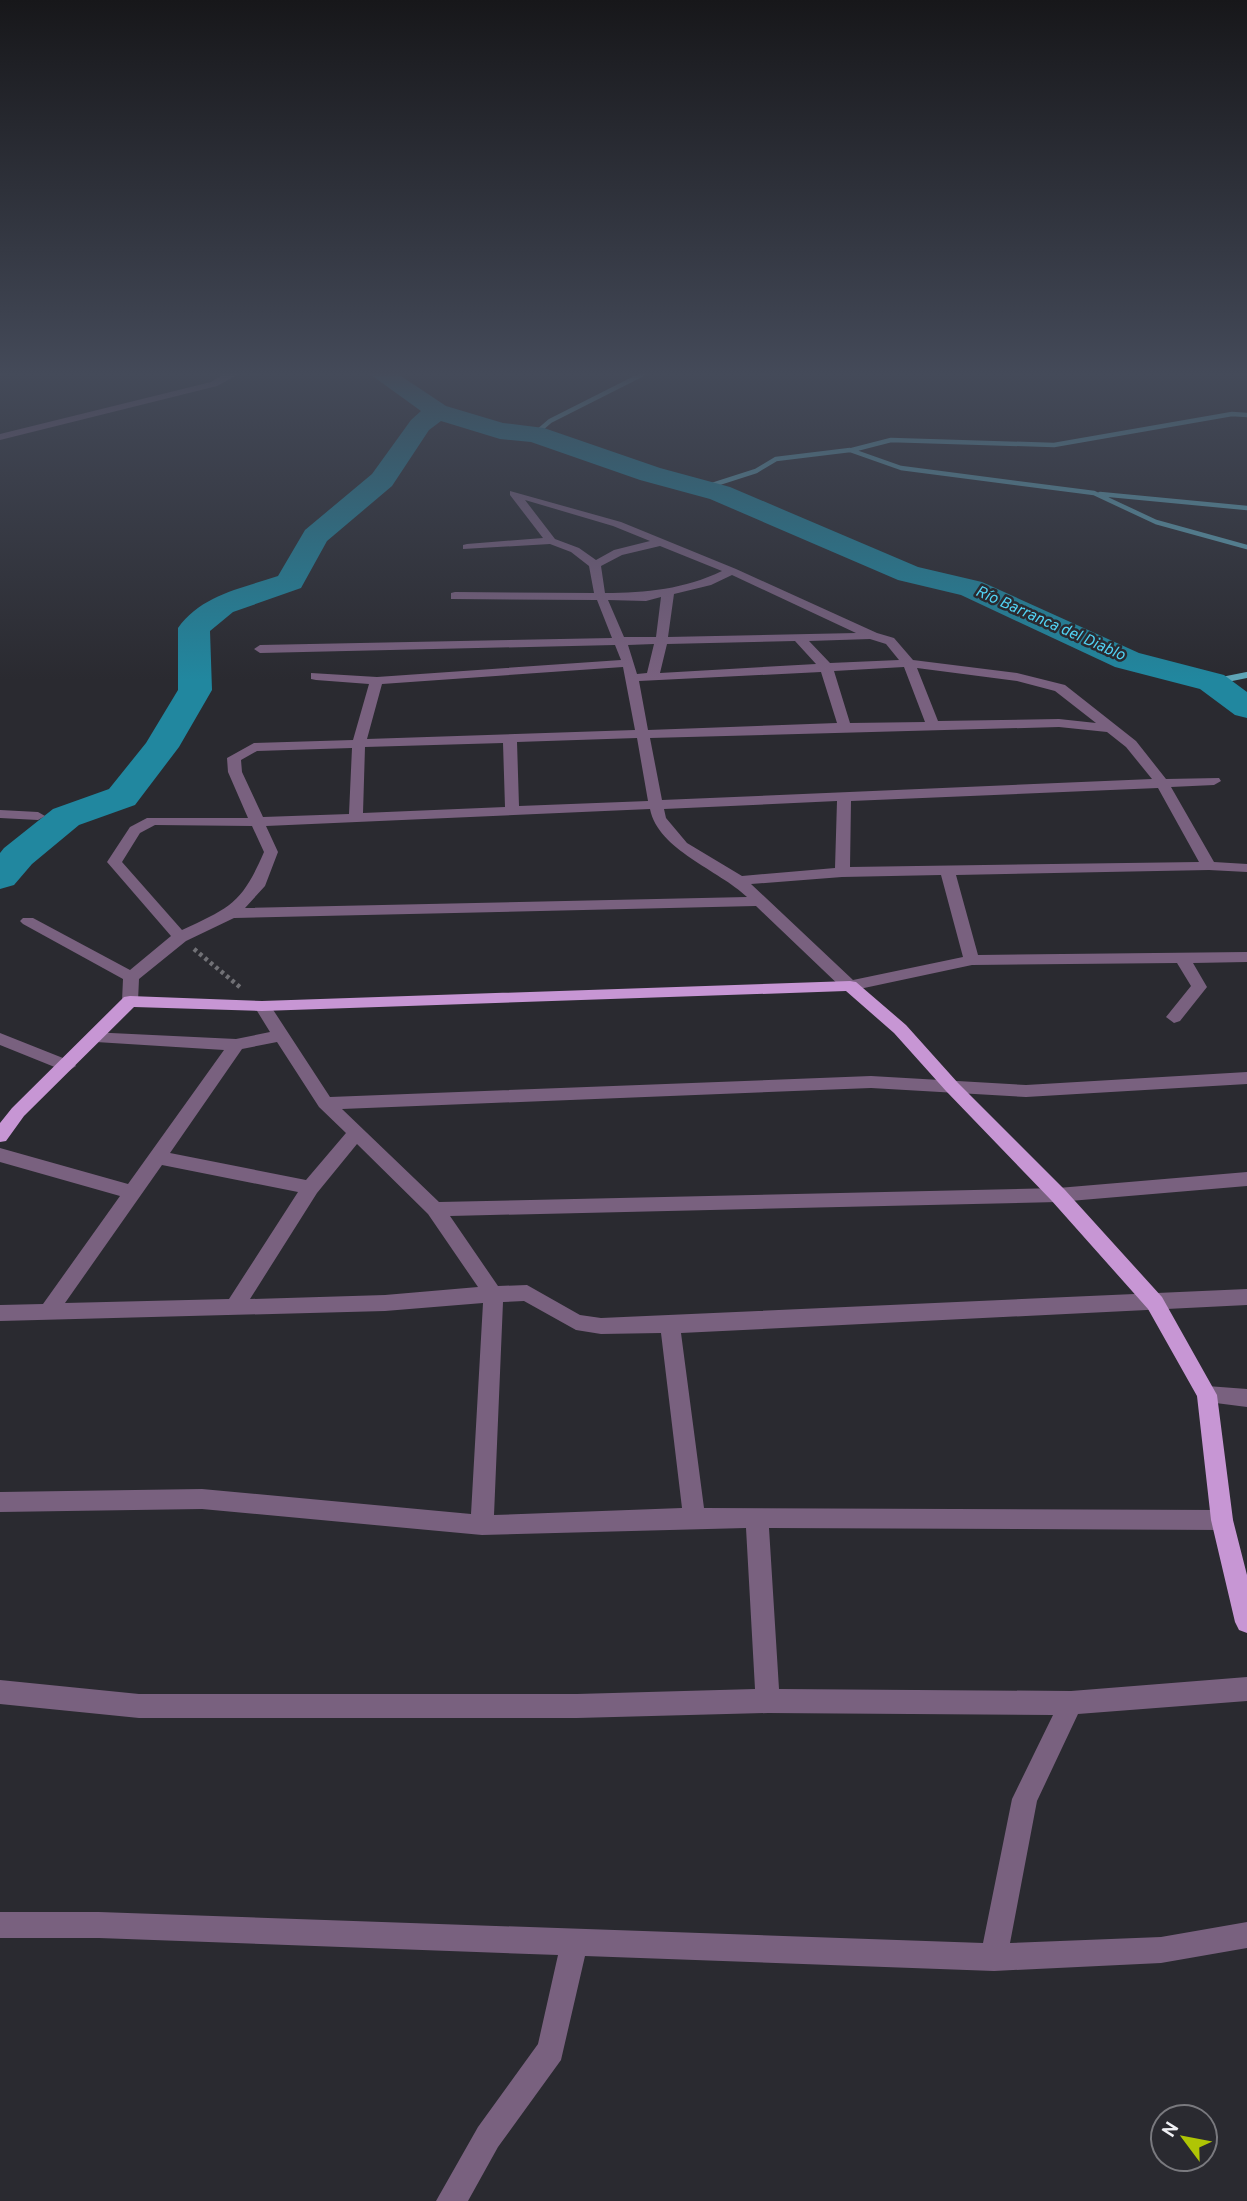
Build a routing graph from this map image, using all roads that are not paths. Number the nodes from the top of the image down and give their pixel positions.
1 (551, 541) junction
2 (661, 541) junction
3 (467, 547) dead end
4 (595, 565) junction
5 (732, 571) junction
6 (668, 593) junction
7 (455, 596) dead end
8 (600, 596) junction
9 (873, 636) junction
10 (799, 638) junction
11 (662, 641) junction
12 (621, 643) junction
13 (260, 649) dead end
14 (424, 662) junction
15 (629, 663) junction
16 (909, 663) junction
17 (827, 667) junction
18 (316, 676) dead end
19 (653, 676) junction
20 (632, 677) junction
21 (377, 681) junction
22 (933, 725) junction
23 (845, 727) junction
24 (1110, 728) junction
25 (643, 734) junction
26 (510, 739) junction
27 (358, 745) junction
28 (1214, 781) dead end
29 (1162, 783) junction
30 (844, 796) junction
31 (657, 803) junction
32 (512, 810) junction
33 (0, 814) edge
34 (37, 816) dead end
35 (356, 817) junction
36 (257, 822) junction
37 (1209, 866) junction
38 (1247, 868) edge
39 (842, 872) junction
40 (947, 872) junction
41 (739, 881) junction
42 (759, 901) junction
43 (231, 913) junction
44 (28, 921) dead end
45 (180, 937) junction
46 (1247, 957) edge
47 (1182, 958) junction
48 (972, 960) junction
49 (131, 977) junction
50 (850, 986) junction
51 (130, 1001) junction
52 (262, 1006) junction
53 (1174, 1017) dead end
54 (281, 1035) junction
55 (96, 1036) junction
56 (2, 1044) edge
57 (236, 1045) junction
58 (67, 1066) junction
59 (1247, 1078) edge
60 (952, 1087) junction
61 (325, 1103) junction
62 (356, 1133) junction
63 (0, 1136) edge
64 (0, 1154) edge
65 (157, 1157) junction
66 (1247, 1179) edge
67 (310, 1188) junction
68 (132, 1192) junction
69 (1058, 1195) junction
70 (435, 1209) junction
71 (493, 1294) junction
72 (1247, 1297) edge
73 (1155, 1303) junction
74 (235, 1306) junction
75 (48, 1312) junction
76 (0, 1313) edge
77 (670, 1325) junction
78 (1206, 1395) junction
79 (1247, 1398) edge
80 (0, 1502) edge
81 (694, 1518) junction
82 (757, 1518) junction
83 (1222, 1520) junction
84 (482, 1525) junction
85 (1247, 1622) edge
86 (1247, 1689) edge
87 (0, 1692) edge
88 (768, 1701) junction
89 (1071, 1703) junction
90 (0, 1925) edge
91 (1247, 1936) edge
92 (574, 1943) junction
93 (994, 1958) junction
94 (451, 2201) edge

1 - 2 street
1 - 3 street
1 - 4 street
2 - 4 street
2 - 5 street
4 - 8 street
5 - 6 street
5 - 9 street
6 - 8 street
6 - 11 street
7 - 8 street
8 - 12 street
9 - 10 street
9 - 16 street
10 - 11 street
10 - 17 street
11 - 12 street
11 - 19 street
12 - 14 street
12 - 15 street
13 - 14 street
14 - 15 street
14 - 21 street
15 - 20 street
16 - 17 street
16 - 22 street
16 - 24 street
17 - 19 street
17 - 23 street
18 - 21 street
19 - 20 street
20 - 25 street
21 - 27 street
22 - 23 street
22 - 24 street
23 - 25 street
24 - 29 street
25 - 26 street
25 - 31 street
26 - 27 street
26 - 32 street
27 - 35 street
27 - 36 street
28 - 29 street
29 - 30 street
29 - 37 street
30 - 31 street
30 - 39 street
31 - 32 street
31 - 41 street
32 - 35 street
33 - 34 street
35 - 36 street
36 - 43 street
36 - 45 street
37 - 38 street
37 - 40 street
39 - 40 street
39 - 41 street
40 - 48 street
41 - 42 street
42 - 43 street
42 - 50 street
43 - 45 street
44 - 49 street
45 - 49 street
46 - 47 street
47 - 48 street
47 - 53 street
48 - 50 street
49 - 51 street
50 - 52 main road
50 - 60 main road
51 - 52 main road
51 - 55 main road
52 - 54 street
54 - 57 street
54 - 61 street
55 - 57 street
55 - 58 main road
56 - 58 street
57 - 65 street
58 - 63 main road
59 - 60 street
60 - 61 street
60 - 69 main road
61 - 62 street
62 - 67 street
62 - 70 street
64 - 68 street
65 - 67 street
65 - 68 street
66 - 69 street
67 - 74 street
68 - 75 street
69 - 70 street
69 - 73 main road
70 - 71 street
71 - 74 street
71 - 77 street
71 - 84 street
72 - 73 street
73 - 77 street
73 - 78 main road
74 - 75 street
75 - 76 street
77 - 81 street
78 - 79 street
78 - 83 main road
80 - 84 street
81 - 82 street
81 - 84 street
82 - 83 street
82 - 88 street
83 - 85 main road
86 - 89 street
87 - 88 street
88 - 89 street
89 - 93 street
90 - 92 street
91 - 93 street
92 - 93 street
92 - 94 street

